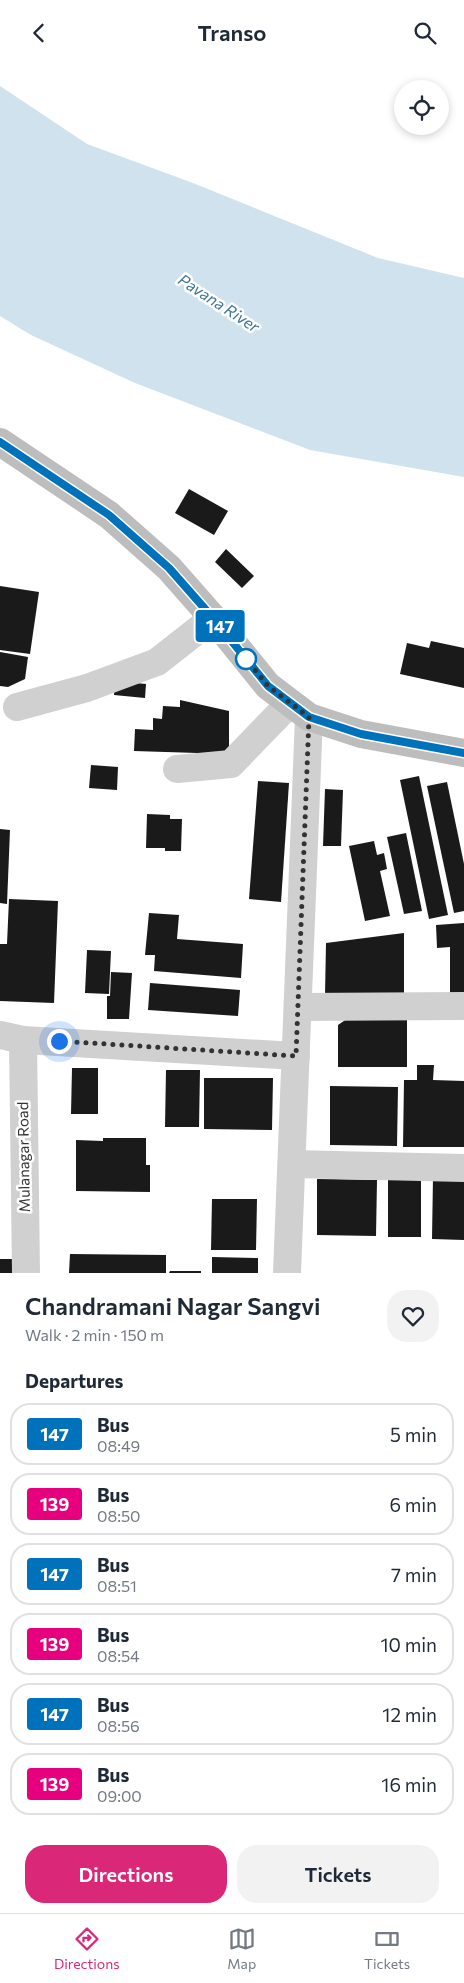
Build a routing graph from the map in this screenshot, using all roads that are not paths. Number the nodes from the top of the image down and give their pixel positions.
1 (0, 442) edge
2 (213, 618) junction
3 (17, 707) dead end
4 (299, 710) junction
5 (464, 753) edge
6 (177, 769) dead end
7 (464, 1006) edge
8 (298, 1007) junction
9 (11, 1037) edge
10 (296, 1056) junction
11 (292, 1164) junction
12 (464, 1168) edge
13 (26, 1273) edge
14 (288, 1273) edge

1 - 2 main road
2 - 3 street
2 - 4 main road
4 - 5 main road
4 - 6 street
4 - 8 street
7 - 8 street
8 - 10 street
9 - 10 street
9 - 13 street, Mulanagar Road
10 - 11 street
11 - 12 street
11 - 14 street

